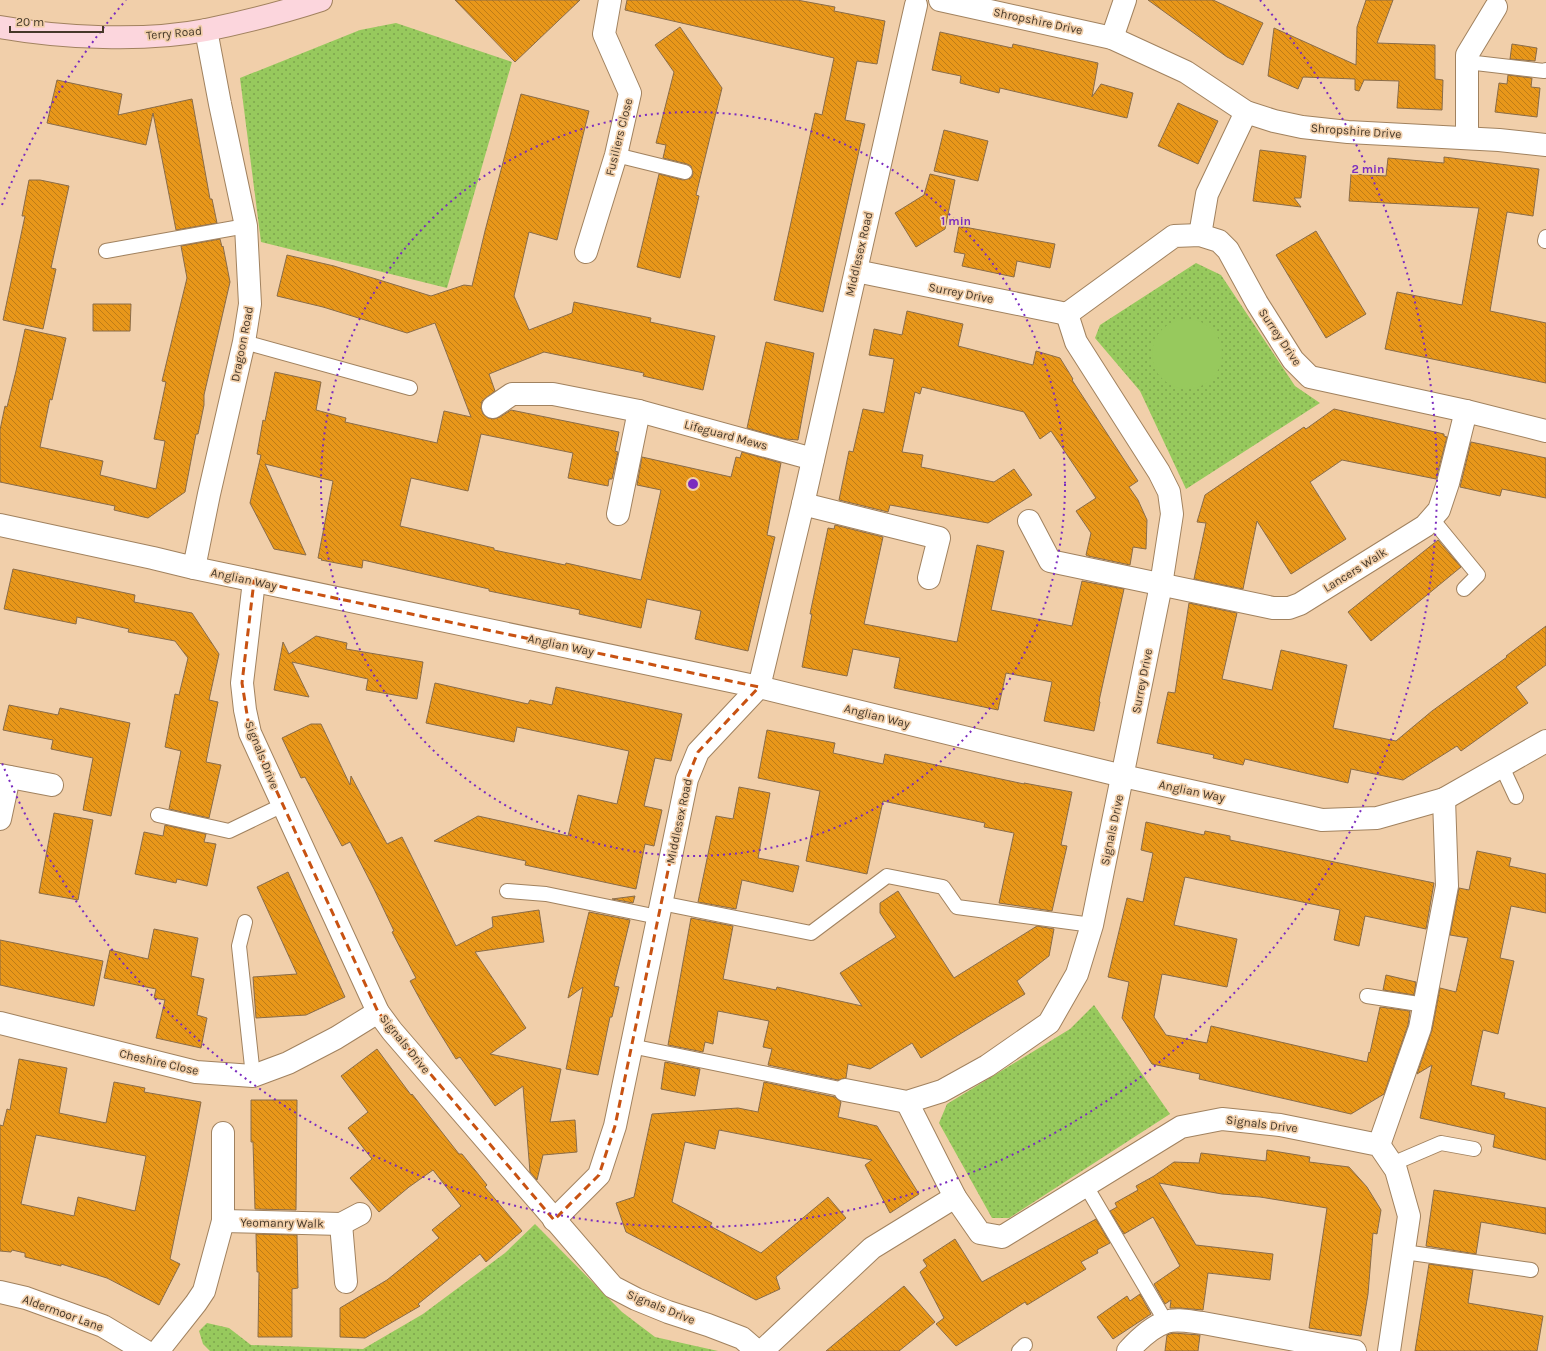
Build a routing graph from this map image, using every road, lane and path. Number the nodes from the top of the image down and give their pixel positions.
1 (322, 0) edge
2 (610, 0) edge
3 (940, 0) edge
4 (1125, 0) edge
5 (918, 2) edge
6 (1496, 6) dead end
7 (0, 27) edge
8 (206, 30) junction
9 (1112, 38) junction
10 (1467, 62) junction
11 (1546, 70) edge
12 (1246, 112) junction
13 (1467, 138) junction
14 (1546, 145) edge
15 (616, 155) junction
16 (685, 172) dead end
17 (246, 226) junction
18 (1200, 236) junction
19 (106, 251) dead end
20 (586, 252) dead end
21 (856, 271) junction
22 (1067, 314) junction
23 (244, 342) junction
24 (410, 388) dead end
25 (493, 407) dead end
26 (639, 411) junction
27 (1466, 411) junction
28 (1546, 431) edge
29 (813, 459) junction
30 (803, 504) junction
31 (618, 514) dead end
32 (1432, 519) junction
33 (1029, 521) dead end
34 (0, 525) edge
35 (194, 568) junction
36 (929, 578) dead end
37 (254, 581) junction
38 (1161, 585) junction
39 (1464, 589) dead end
40 (759, 686) junction
41 (1543, 746) edge
42 (1502, 767) junction
43 (5, 776) edge
44 (1123, 776) junction
45 (52, 785) dead end
46 (1516, 797) dead end
47 (1444, 799) junction
48 (283, 805) junction
49 (158, 815) dead end
50 (0, 819) edge
51 (507, 891) dead end
52 (660, 910) junction
53 (245, 922) dead end
54 (1092, 926) junction
55 (1367, 996) dead end
56 (1425, 1005) junction
57 (378, 1012) junction
58 (0, 1023) edge
59 (631, 1046) junction
60 (253, 1076) junction
61 (845, 1090) joint
62 (907, 1102) junction
63 (223, 1133) dead end
64 (1379, 1145) junction
65 (1474, 1150) dead end
66 (1392, 1164) junction
67 (1086, 1186) junction
68 (956, 1197) junction
69 (360, 1214) dead end
70 (554, 1220) junction
71 (223, 1221) junction
72 (341, 1224) junction
73 (1404, 1252) junction
74 (1530, 1270) dead end
75 (346, 1282) dead end
76 (0, 1292) edge
77 (1166, 1322) junction
78 (145, 1351) edge
79 (158, 1351) edge
80 (757, 1351) edge
81 (762, 1351) edge
82 (1128, 1351) edge
83 (1355, 1351) edge
84 (1389, 1351) edge

1 - 8 main road, Terry Road
2 - 15 street, Fusiliers Close
3 - 9 street, Shropshire Drive
4 - 9 street
5 - 21 street, Middlesex Road
6 - 10 street
7 - 8 main road, Terry Road
8 - 17 street, Dragoon Road
9 - 12 street, Shropshire Drive
10 - 11 lane
10 - 13 street
12 - 13 street, Shropshire Drive
12 - 18 street
13 - 14 street, Shropshire Drive
15 - 16 lane
15 - 20 street, Fusiliers Close
17 - 19 lane
17 - 23 street, Dragoon Road
18 - 22 street, Surrey Drive
18 - 27 street, Surrey Drive
21 - 22 street, Surrey Drive
21 - 29 street, Middlesex Road
22 - 38 street, Surrey Drive
23 - 24 lane
23 - 35 street, Dragoon Road
25 - 26 street, Lifeguard Mews
26 - 29 street, Lifeguard Mews
26 - 31 street
27 - 28 street, Surrey Drive
27 - 32 street, Lancers Walk
29 - 30 street, Middlesex Road
30 - 36 street
30 - 40 street, Middlesex Road
32 - 38 street, Lancers Walk
32 - 39 lane
33 - 38 street
34 - 35 street
35 - 37 street, Anglian Way
37 - 40 street, Anglian Way
37 - 48 street, Signals Drive
38 - 44 street, Surrey Drive
40 - 44 street, Anglian Way
40 - 52 street, Middlesex Road
41 - 42 street, Anglian Way
42 - 46 lane
42 - 47 street, Anglian Way
43 - 45 street
43 - 50 street
44 - 47 street, Anglian Way
44 - 54 street, Signals Drive
47 - 56 street
48 - 49 lane
48 - 57 street, Signals Drive
51 - 52 lane
52 - 54 lane
52 - 59 street, Middlesex Road
53 - 60 lane
54 - 62 street, Signals Drive
55 - 56 lane
56 - 64 street
57 - 60 street, Cheshire Close
57 - 70 street, Signals Drive
58 - 60 street, Cheshire Close
59 - 61 lane
59 - 70 street, Middlesex Road
61 - 62 street, Signals Drive
62 - 68 street, Signals Drive
63 - 71 street, Yeomanry Walk
64 - 66 street
64 - 67 street, Signals Drive
65 - 66 lane
66 - 73 street
67 - 68 street, Signals Drive
67 - 77 lane
68 - 81 street
69 - 72 street, Yeomanry Walk
70 - 80 street, Signals Drive
71 - 72 street, Yeomanry Walk
71 - 79 street, Yeomanry Walk
72 - 75 street, Yeomanry Walk
73 - 74 lane
73 - 84 street
76 - 78 street, Aldermoor Lane
77 - 82 street
77 - 83 street

